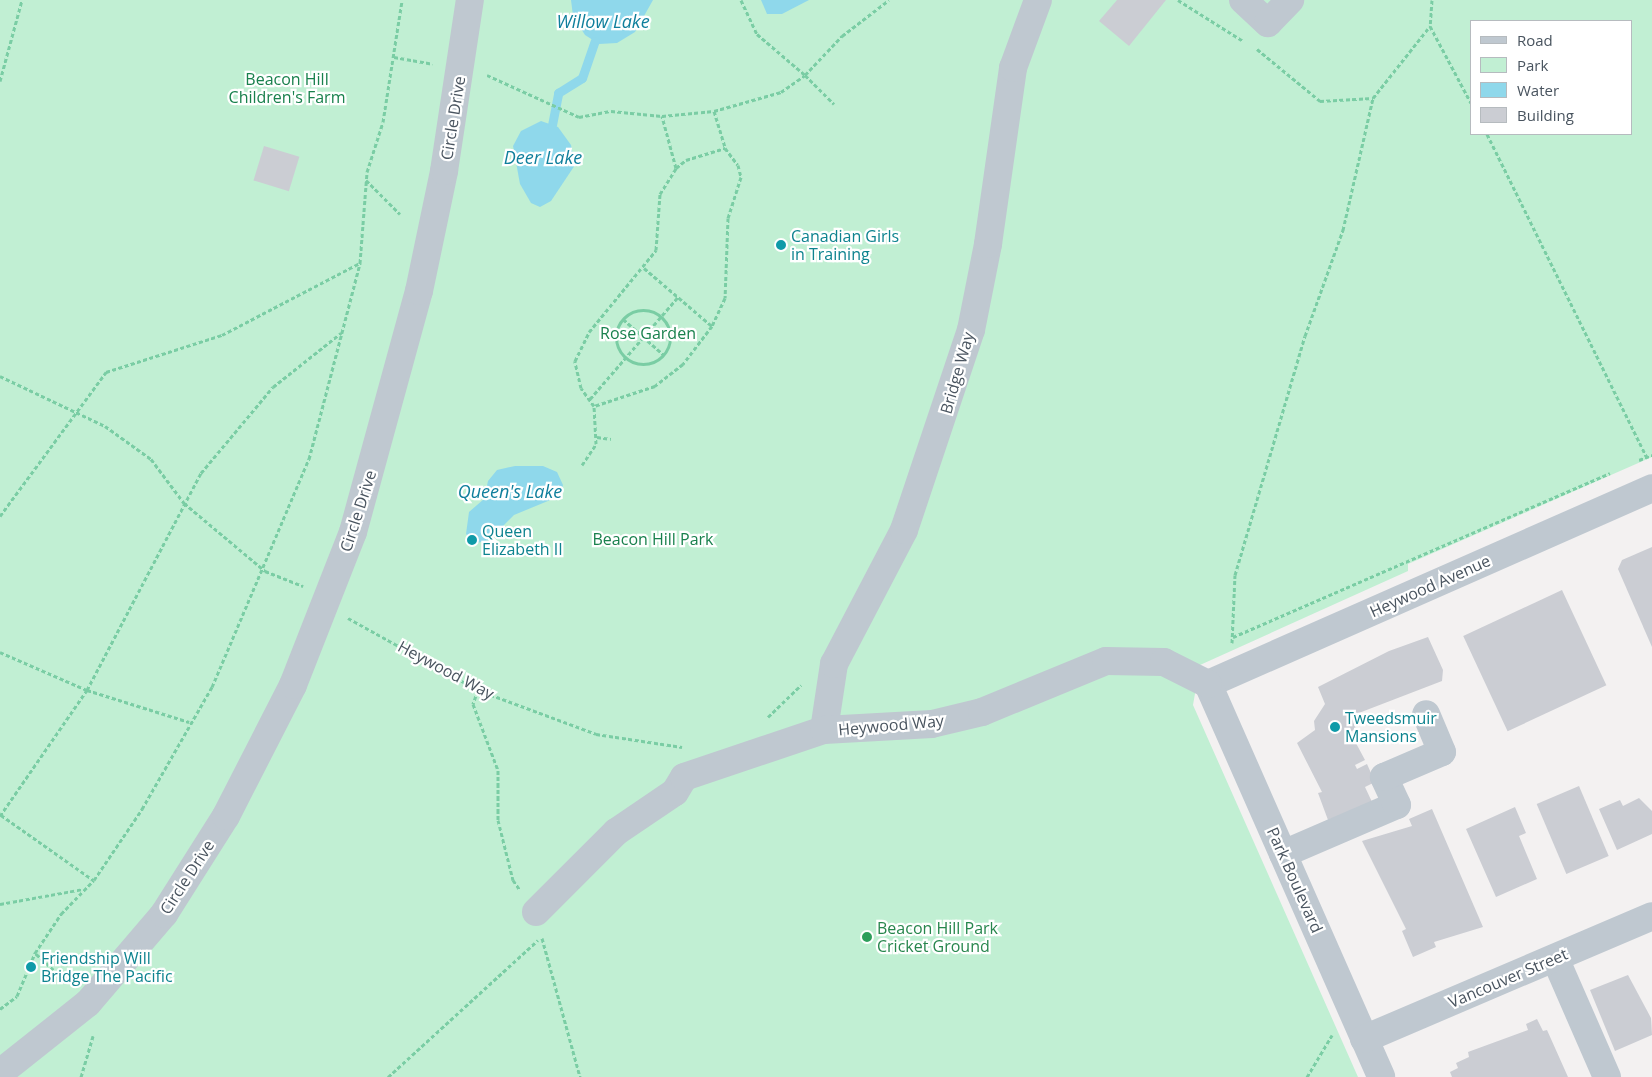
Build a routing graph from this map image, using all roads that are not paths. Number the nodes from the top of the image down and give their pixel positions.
1 (470, 0) edge
2 (1038, 0) edge
3 (1243, 0) edge
4 (1290, 0) edge
5 (1652, 488) edge
6 (1208, 684) junction
7 (1426, 714) dead end
8 (824, 730) junction
9 (1284, 854) junction
10 (1652, 916) edge
11 (539, 924) road end
12 (1555, 958) junction
13 (1361, 1031) junction
14 (0, 1073) edge
15 (1381, 1077) edge
16 (1607, 1077) edge

1 - 14 street, Circle Drive
2 - 8 street, Bridge Way
3 - 4 street
5 - 6 street, Heywood Avenue
6 - 8 street, Heywood Way
6 - 9 street, Park Boulevard
7 - 9 street
8 - 11 street, Heywood Way
9 - 13 street, Park Boulevard
10 - 12 street, Vancouver Street
12 - 13 street, Vancouver Street
12 - 16 street
13 - 15 street, Park Boulevard

